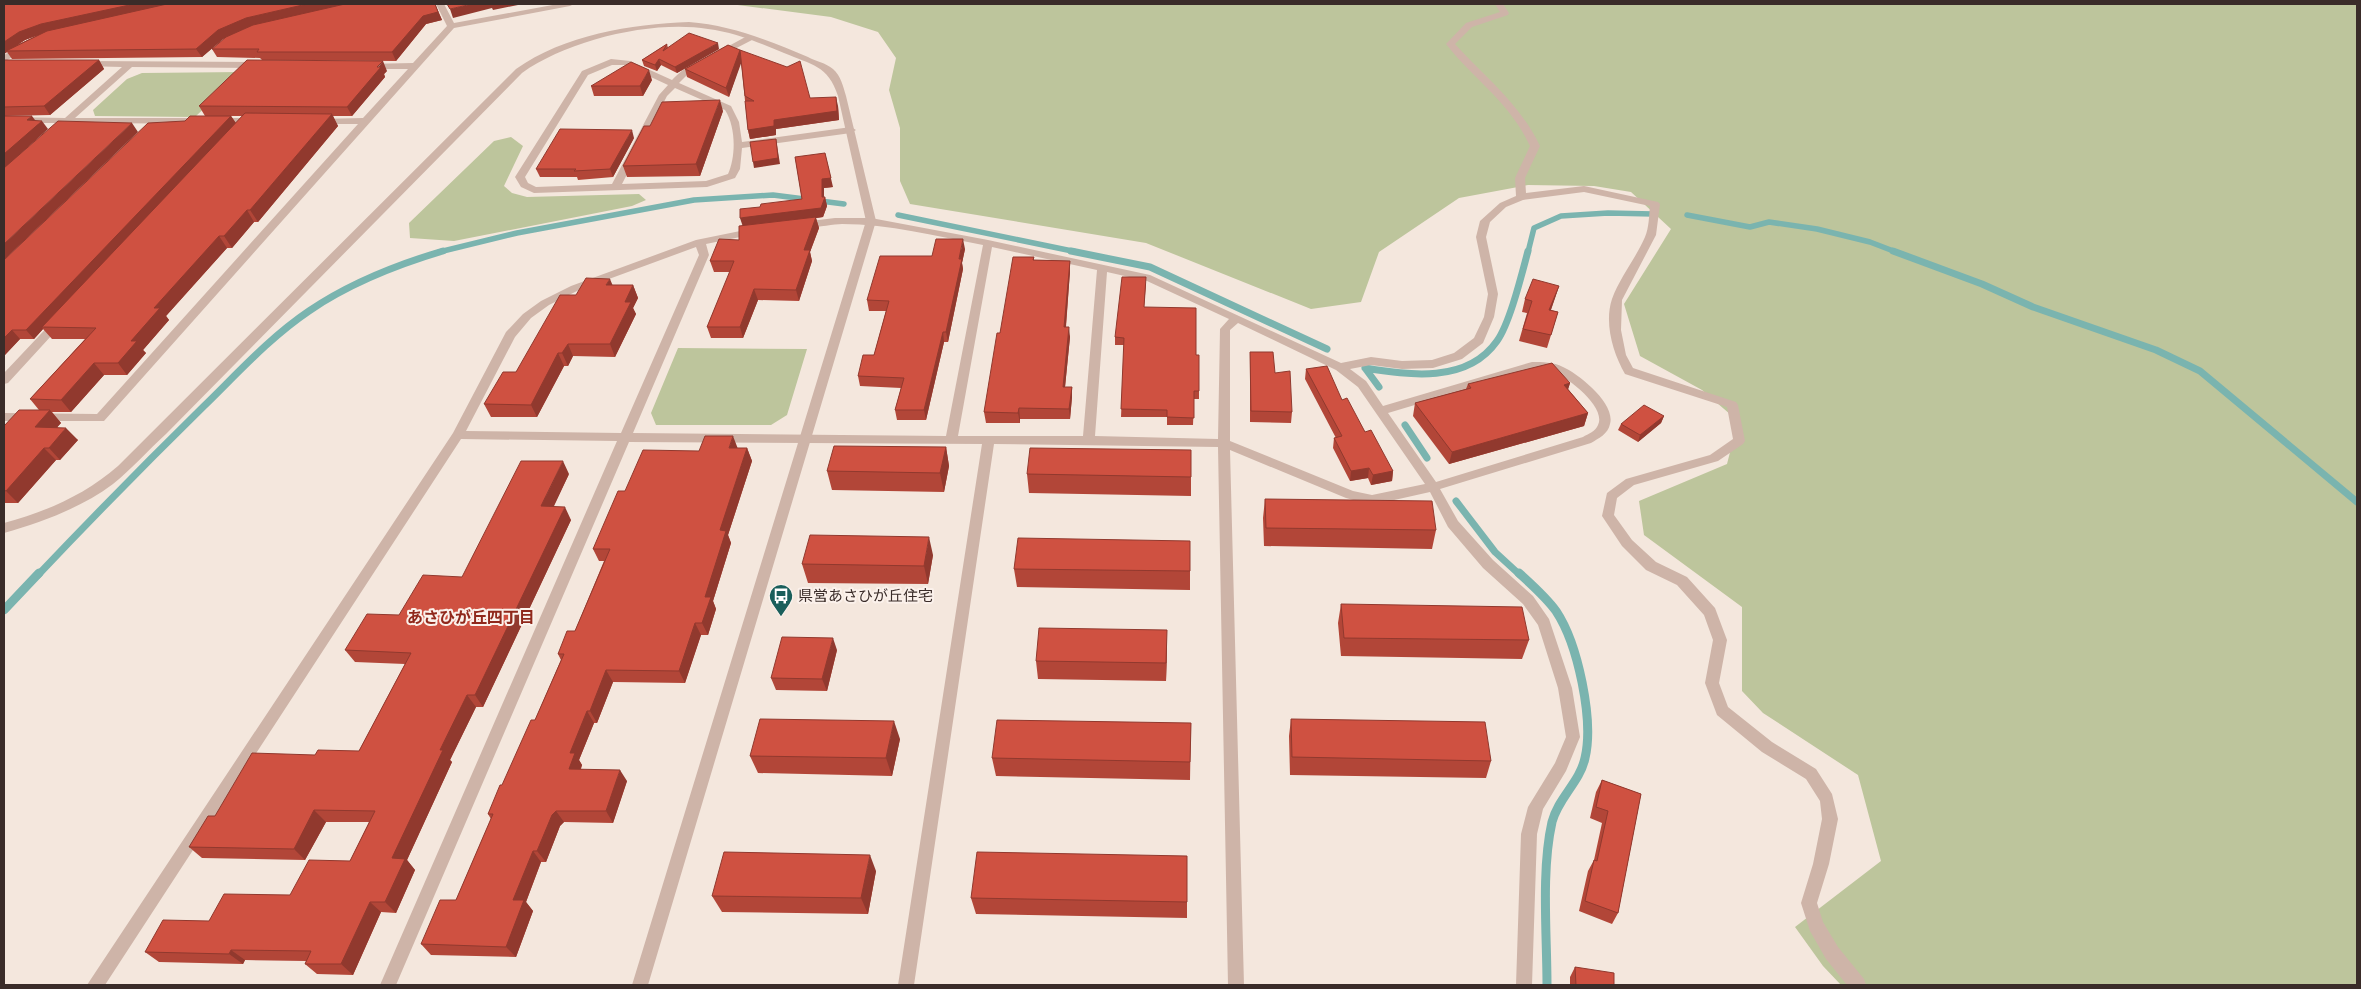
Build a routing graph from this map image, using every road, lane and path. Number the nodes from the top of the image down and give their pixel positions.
1 (440, 4) edge
2 (570, 4) edge
3 (1500, 4) edge
4 (452, 26) junction
5 (749, 38) junction
6 (29, 44) edge
7 (214, 54) edge
8 (4, 59) edge
9 (4, 64) edge
10 (13, 64) edge
11 (71, 64) edge
12 (129, 65) junction
13 (201, 65) junction
14 (269, 65) edge
15 (357, 66) edge
16 (415, 66) junction
17 (674, 84) junction
18 (4, 120) edge
19 (66, 120) junction
20 (157, 121) junction
21 (248, 121) junction
22 (268, 121) edge
23 (307, 121) edge
24 (366, 121) junction
25 (851, 130) junction
26 (52, 133) edge
27 (143, 134) edge
28 (234, 136) edge
29 (737, 146) junction
30 (616, 186) junction
31 (1521, 197) junction
32 (871, 222) junction
33 (789, 227) edge
34 (761, 230) edge
35 (700, 242) junction
36 (988, 243) junction
37 (1102, 268) junction
38 (65, 315) edge
39 (1237, 318) junction
40 (1340, 367) junction
41 (4, 380) edge
42 (1381, 411) junction
43 (4, 417) edge
44 (458, 435) junction
45 (627, 436) junction
46 (806, 440) junction
47 (951, 440) junction
48 (989, 440) junction
49 (1089, 440) junction
50 (1224, 443) junction
51 (1433, 487) junction
52 (4, 528) edge
53 (95, 985) edge
54 (388, 985) edge
55 (640, 985) edge
56 (906, 985) edge
57 (1236, 985) edge
58 (1524, 985) edge
59 (1858, 985) edge

1 - 4 street
2 - 4 street
3 - 31 street
4 - 16 street
5 - 17 street
5 - 25 street
5 - 52 street
6 - 8 street
7 - 13 street
9 - 10 street
11 - 12 street
12 - 13 street
12 - 19 street
13 - 14 street
15 - 16 street
16 - 24 street
17 - 29 street
17 - 30 street
17 - 30 street
18 - 19 street
19 - 20 street
19 - 26 street
20 - 21 street
20 - 27 street
21 - 22 street
21 - 28 street
23 - 24 street
24 - 43 street
25 - 29 street
25 - 32 street
29 - 30 street
31 - 40 street
31 - 59 street
32 - 33 street
32 - 36 street
32 - 46 street
34 - 35 street
35 - 44 street
35 - 45 street
36 - 37 street
36 - 47 street
37 - 39 street
37 - 49 street
38 - 41 street
39 - 40 street
39 - 50 street
40 - 42 street
42 - 51 street
42 - 51 street
44 - 45 street
44 - 53 street
45 - 46 street
45 - 54 street
46 - 47 street
46 - 55 street
47 - 48 street
48 - 49 street
48 - 56 street
49 - 50 street
50 - 51 street
50 - 57 street
51 - 58 street

